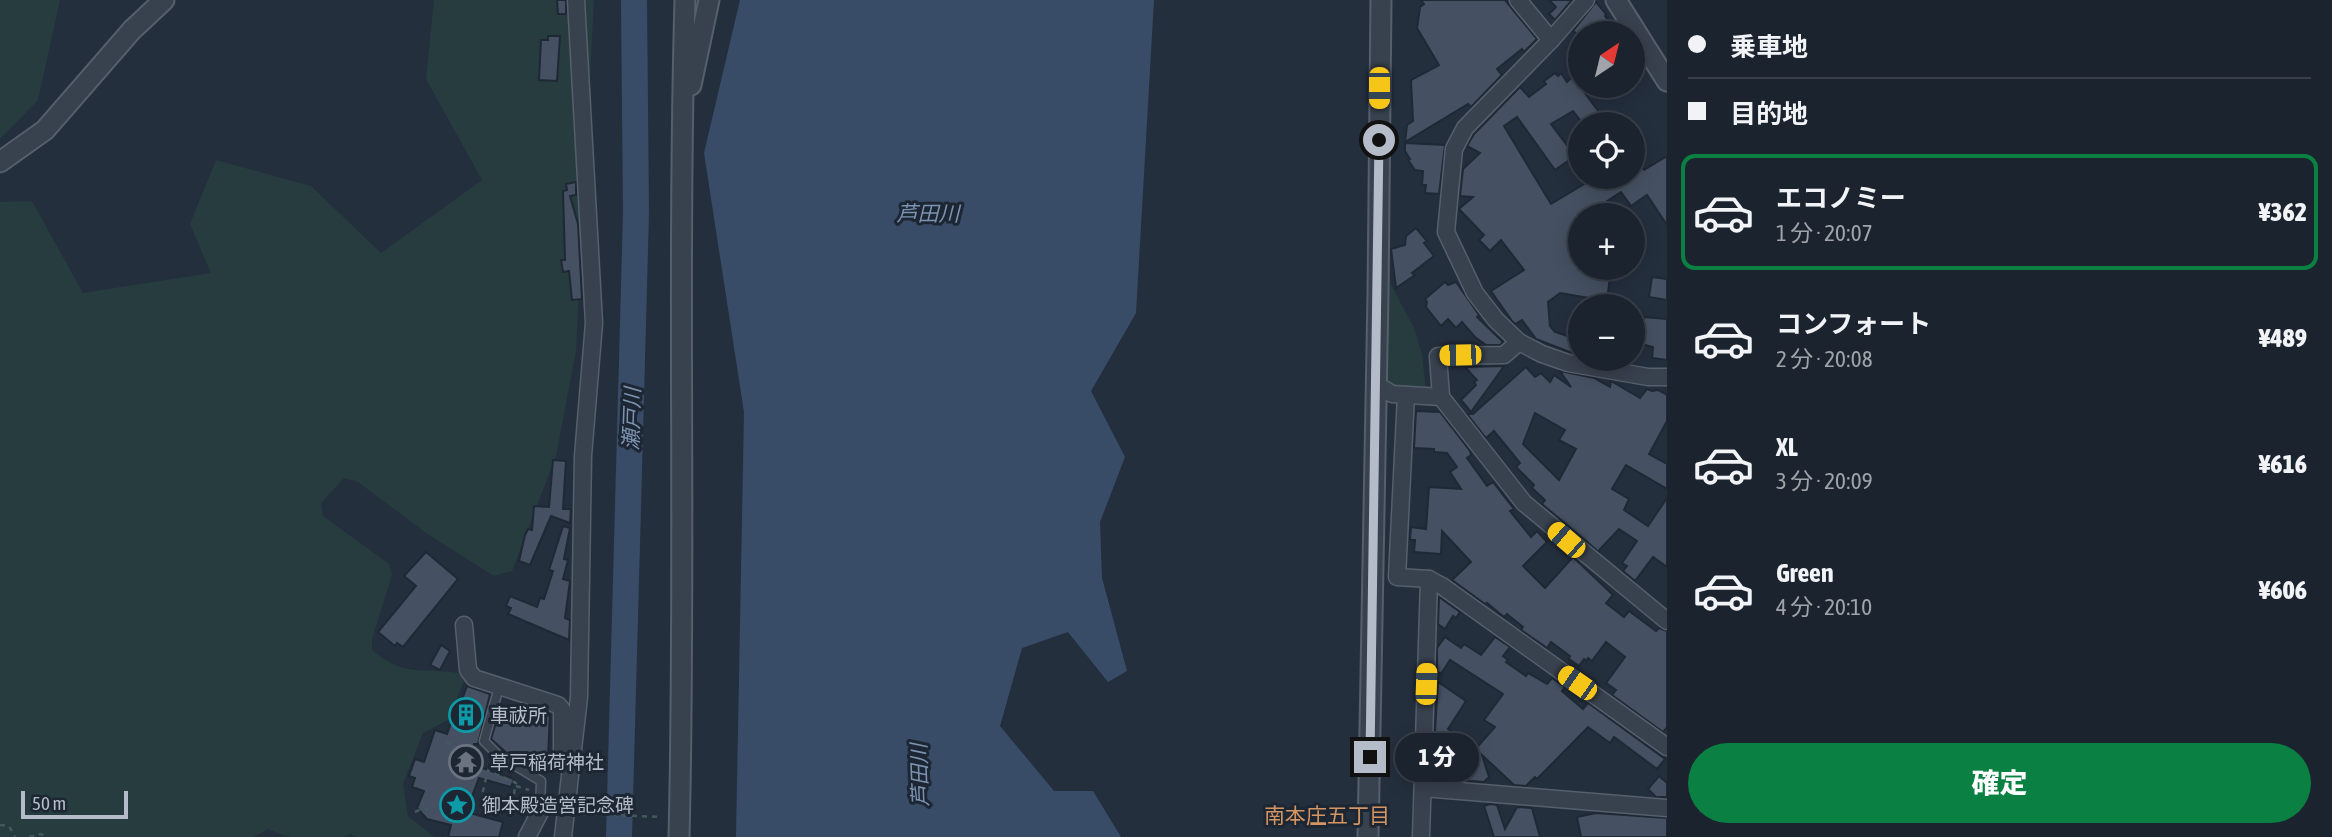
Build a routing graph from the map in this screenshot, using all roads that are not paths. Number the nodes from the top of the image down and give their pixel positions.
1 (164, 0) edge
2 (576, 0) edge
3 (685, 0) edge
4 (709, 0) edge
5 (1518, 0) edge
6 (1586, 0) edge
7 (1616, 0) edge
8 (1382, 4) edge
9 (704, 26) junction
10 (1551, 40) junction
11 (1667, 81) edge
12 (682, 120) junction
13 (0, 162) edge
14 (1519, 342) junction
15 (1667, 377) edge
16 (1376, 384) junction
17 (1406, 395) junction
18 (1441, 397) junction
19 (1429, 579) junction
20 (1667, 621) edge
21 (464, 625) dead end
22 (499, 687) junction
23 (1667, 747) edge
24 (567, 787) junction
25 (1423, 788) junction
26 (1667, 808) edge
27 (540, 812) joint
28 (527, 837) edge
29 (563, 837) edge
30 (679, 837) edge
31 (1368, 837) edge
32 (1421, 837) edge

1 - 13 street
2 - 24 street
3 - 9 street
3 - 12 street
4 - 9 street
5 - 10 street
6 - 10 street
7 - 11 street
8 - 16 street
9 - 12 street
10 - 14 street
12 - 30 street
14 - 15 street
14 - 18 street
16 - 17 street
16 - 31 street
17 - 18 street
17 - 19 street
18 - 20 street
19 - 23 street
19 - 25 street
21 - 22 street
22 - 24 street
22 - 27 lane
24 - 29 street
25 - 26 street
25 - 32 street
27 - 28 street

